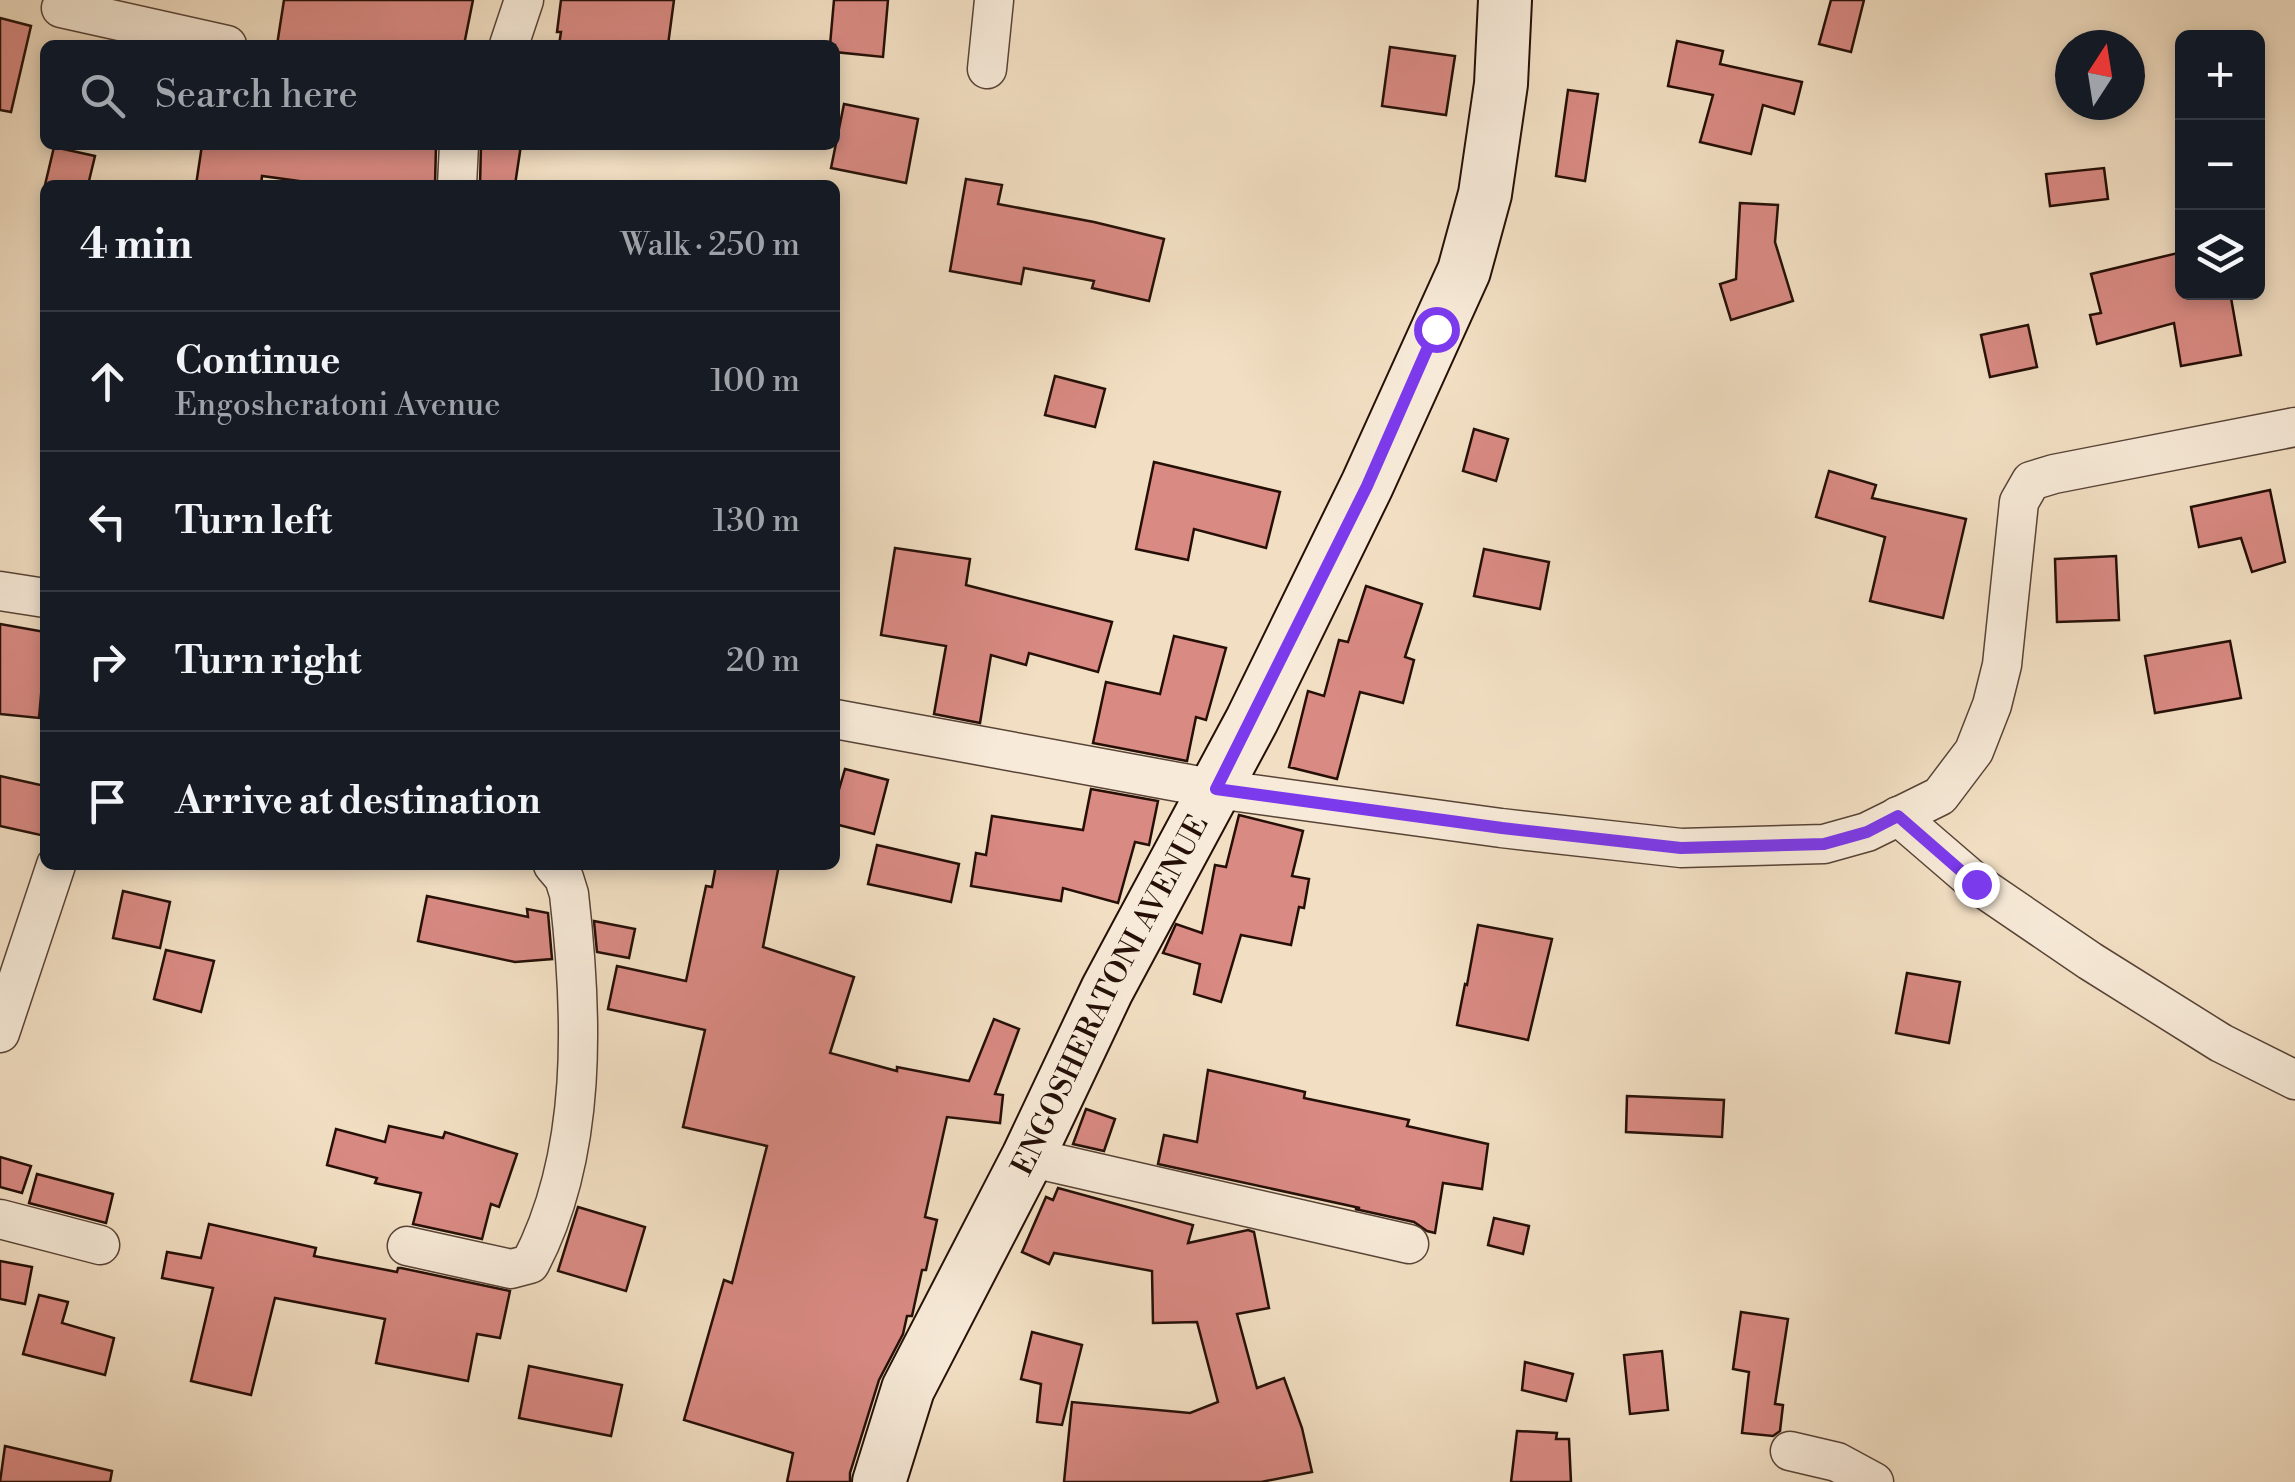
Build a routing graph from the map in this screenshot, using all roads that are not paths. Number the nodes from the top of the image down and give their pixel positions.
1 (524, 0) edge
2 (994, 0) edge
3 (1504, 0) edge
4 (61, 8) dead end
5 (205, 40) edge
6 (510, 40) edge
7 (987, 69) dead end
8 (459, 150) edge
9 (457, 180) edge
10 (2295, 426) edge
11 (0, 592) edge
12 (40, 597) edge
13 (840, 720) edge
14 (1216, 789) junction
15 (1898, 816) junction
16 (54, 870) edge
17 (557, 870) edge
18 (0, 1033) edge
19 (2295, 1080) edge
20 (1028, 1157) junction
21 (0, 1219) edge
22 (100, 1244) dead end
23 (1409, 1244) dead end
24 (407, 1246) dead end
25 (1790, 1451) dead end
26 (878, 1482) edge
27 (1874, 1482) edge

1 - 6 street
2 - 7 street
3 - 14 street, ENGOSHERATONI AVENUE
4 - 5 street
8 - 9 street
10 - 15 street
11 - 12 street
13 - 14 street
14 - 15 street
14 - 20 street, ENGOSHERATONI AVENUE
15 - 19 street
16 - 18 street
17 - 24 street
20 - 23 street
20 - 26 street, ENGOSHERATONI AVENUE
21 - 22 street
25 - 27 street

